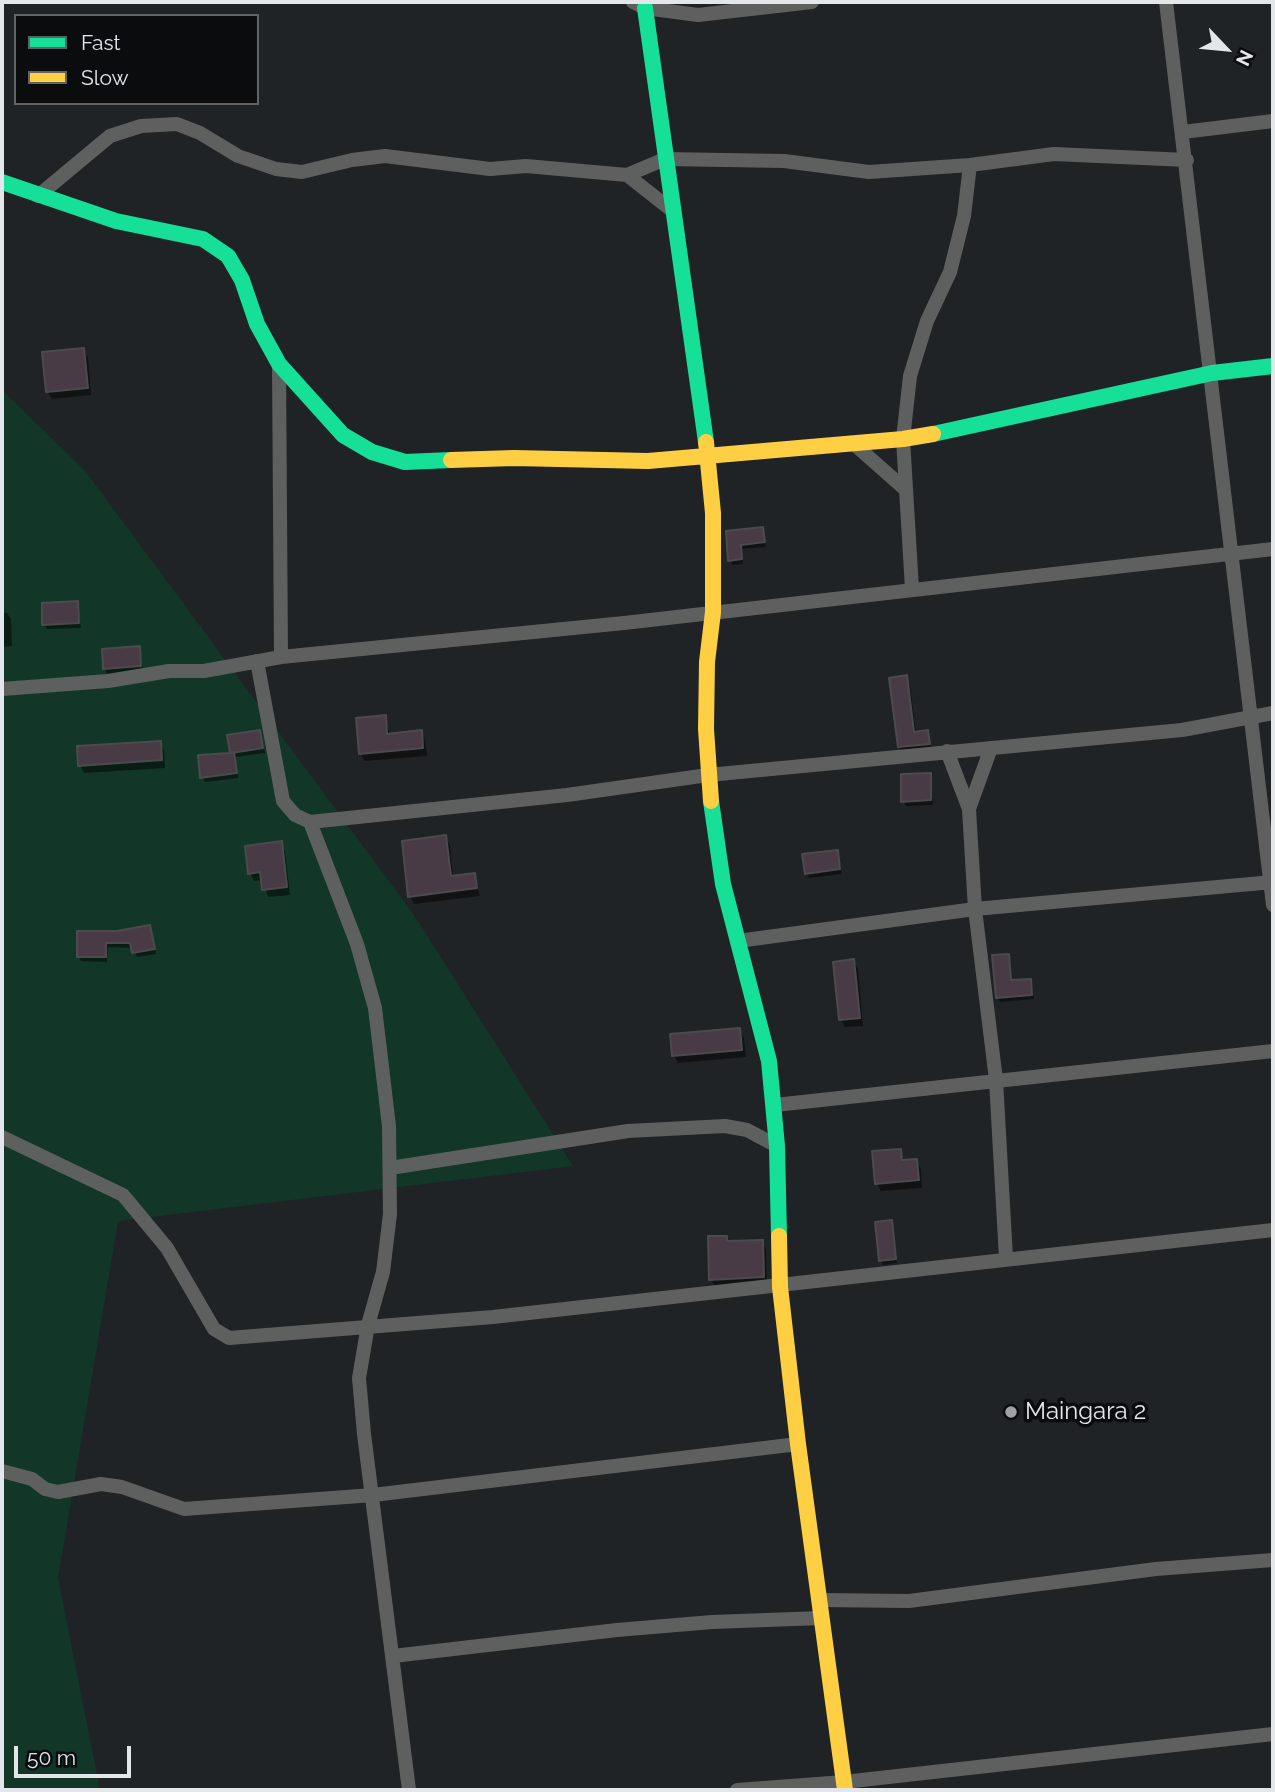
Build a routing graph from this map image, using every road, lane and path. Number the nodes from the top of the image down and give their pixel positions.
1 (812, 2) edge
2 (1166, 2) edge
3 (639, 5) edge
4 (1273, 121) edge
5 (1184, 132) junction
6 (665, 159) junction
7 (1187, 160) junction
8 (970, 165) junction
9 (627, 175) junction
10 (2, 182) edge
11 (38, 196) junction
12 (674, 212) junction
13 (279, 364) junction
14 (1273, 366) edge
15 (1212, 373) junction
16 (903, 439) junction
17 (854, 444) junction
18 (708, 457) junction
19 (906, 489) junction
20 (1273, 549) edge
21 (1232, 555) junction
22 (912, 589) junction
23 (713, 612) junction
24 (281, 657) junction
25 (257, 661) junction
26 (2, 689) edge
27 (1273, 713) edge
28 (1250, 716) junction
29 (991, 748) junction
30 (947, 751) junction
31 (708, 775) junction
32 (969, 809) junction
33 (310, 822) junction
34 (1272, 883) edge
35 (1273, 905) edge
36 (975, 909) junction
37 (738, 941) junction
38 (1273, 1051) edge
39 (996, 1080) junction
40 (775, 1105) junction
41 (2, 1137) edge
42 (777, 1146) junction
43 (390, 1168) junction
44 (1273, 1230) edge
45 (1006, 1258) junction
46 (780, 1287) junction
47 (368, 1325) junction
48 (798, 1444) junction
49 (2, 1471) edge
50 (373, 1495) junction
51 (1273, 1560) edge
52 (819, 1600) junction
53 (822, 1618) junction
54 (393, 1656) junction
55 (1273, 1734) edge
56 (845, 1786) edge
57 (410, 1790) edge
58 (737, 1790) edge

1 - 3 street
2 - 5 street
3 - 6 street
4 - 5 street
5 - 7 street
6 - 8 street
6 - 9 street
6 - 12 street
7 - 8 street
7 - 15 street
8 - 16 street
9 - 11 street
9 - 12 street
10 - 11 street
11 - 13 street
12 - 18 street
13 - 18 street
13 - 24 street
14 - 15 street
15 - 16 street
15 - 21 street
16 - 17 street
16 - 19 street
17 - 18 street
17 - 19 street
18 - 23 street
19 - 22 street
20 - 21 street
21 - 22 street
21 - 28 street
22 - 23 street
23 - 24 street
23 - 31 street
24 - 25 street
25 - 26 street
25 - 33 street
27 - 28 street
28 - 29 street
28 - 34 street
29 - 30 street
29 - 32 street
30 - 31 street
30 - 32 street
31 - 33 street
31 - 37 street
32 - 36 street
33 - 43 street
34 - 35 street
34 - 36 street
36 - 37 street
36 - 39 street
37 - 40 street
38 - 39 street
39 - 40 street
39 - 45 street
40 - 42 street
41 - 47 street
42 - 43 street
42 - 46 street
43 - 47 street
44 - 45 street
45 - 46 street
46 - 47 street
46 - 48 street
47 - 50 street
48 - 50 street
48 - 52 street
49 - 50 street
50 - 54 street
51 - 52 street
52 - 53 street
53 - 54 street
53 - 56 street
54 - 57 street
55 - 56 street
56 - 58 street

